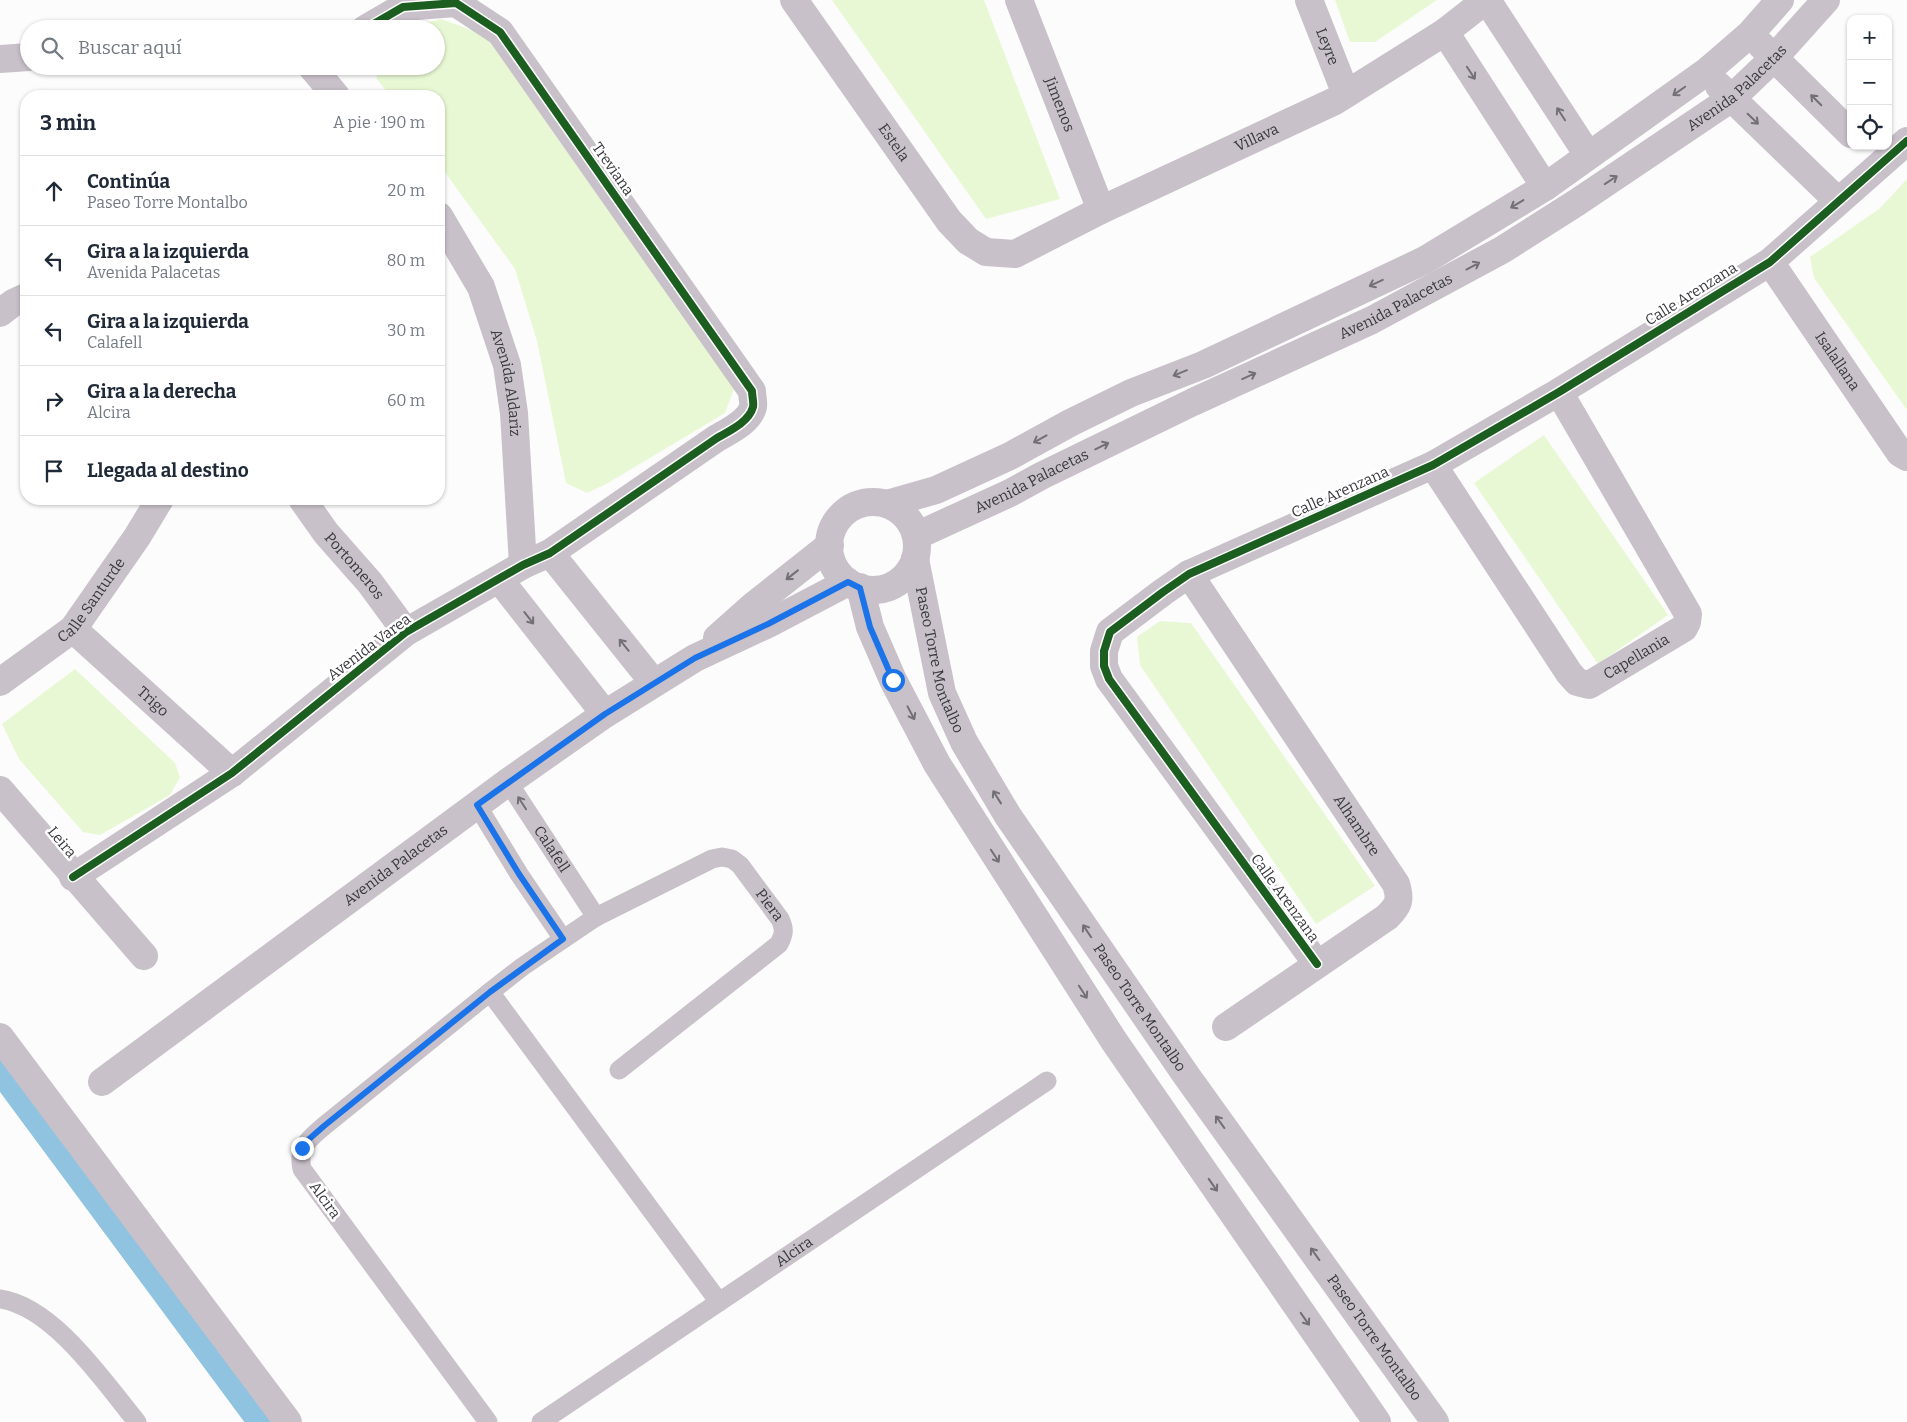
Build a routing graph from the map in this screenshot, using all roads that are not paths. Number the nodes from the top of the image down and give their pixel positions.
1 (794, 0) edge
2 (1019, 0) edge
3 (1309, 0) edge
4 (1486, 0) edge
5 (1780, 0) edge
6 (1826, 0) edge
7 (381, 20) edge
8 (1445, 32) junction
9 (1750, 34) junction
10 (20, 58) edge
11 (1774, 58) junction
12 (0, 59) edge
13 (1706, 72) junction
14 (318, 75) edge
15 (331, 90) edge
16 (1346, 94) junction
17 (1732, 98) junction
18 (1847, 130) edge
19 (1907, 141) edge
20 (1588, 155) junction
21 (1872, 155) edge
22 (1545, 187) junction
23 (1838, 202) junction
24 (1101, 210) junction
25 (445, 226) edge
26 (1015, 254) joint
27 (1770, 262) junction
28 (20, 300) edge
29 (0, 313) edge
30 (1559, 392) junction
31 (716, 438) joint
32 (1907, 457) edge
33 (1433, 465) junction
34 (887, 504) junction
35 (156, 505) edge
36 (306, 505) edge
37 (830, 545) junction
38 (916, 548) junction
39 (550, 554) junction
40 (523, 565) junction
41 (1189, 574) junction
42 (499, 579) junction
43 (854, 585) junction
44 (73, 629) junction
45 (406, 632) junction
46 (695, 658) junction
47 (0, 682) edge
48 (654, 682) junction
49 (605, 714) junction
50 (232, 773) junction
51 (508, 782) junction
52 (0, 790) edge
53 (477, 805) junction
54 (74, 877) junction
55 (596, 917) junction
56 (563, 939) junction
57 (144, 956) dead end
58 (1317, 964) junction
59 (490, 992) junction
60 (1226, 1027) dead end
61 (0, 1037) edge
62 (619, 1070) dead end
63 (102, 1082) dead end
64 (1047, 1082) dead end
65 (0, 1299) edge
66 (719, 1302) junction
67 (137, 1422) edge
68 (288, 1422) edge
69 (488, 1422) edge
70 (541, 1422) edge
71 (1377, 1422) edge
72 (1435, 1422) edge

1 - 26 street, Estela
2 - 24 street, Jimenos
3 - 16 street, Leyre
4 - 8 street, Villava
20 -> 4 street
5 - 9 street, Avenida Palacetas
6 - 11 street, Avenida Palacetas
7 - 31 street, Treviana
8 - 16 street, Villava
8 -> 22 street
9 - 11 street
9 - 13 street, Avenida Palacetas
10 - 12 street
11 - 17 street, Avenida Palacetas
18 -> 11 street
13 - 17 street
13 -> 20 street, Avenida Palacetas
14 - 15 street
16 - 24 street, Villava
17 -> 23 street
38 -> 17 street, Avenida Palacetas
19 - 21 street, Calle Arenzana
20 - 22 street, Avenida Palacetas
21 - 23 street, Calle Arenzana
22 -> 34 street, Avenida Palacetas
23 - 27 street, Calle Arenzana
24 - 26 street, Villava
25 - 40 street, Avenida Aldariz
27 - 30 street, Calle Arenzana
27 - 32 street, Isalallana
28 - 29 street
30 - 33 street, Calle Arenzana
30 - 33 street, Capellania
31 - 39 street, Avenida Varea
33 - 41 street, Calle Arenzana
34 - 37 street
34 - 38 street
35 - 44 street, Calle Santurde
36 - 45 street, Portomeros
37 - 43 street
37 -> 46 street, Avenida Palacetas
38 - 43 street
72 -> 38 street, Paseo Torre Montalbo
39 - 40 street, Avenida Varea
48 -> 39 street
40 - 42 street, Avenida Varea
41 - 58 street, Alhambre
41 - 58 street, Calle Arenzana
42 - 45 street, Avenida Varea
42 -> 49 street
43 - 46 street, Avenida Palacetas
43 -> 71 street
44 - 47 street, Calle Santurde
44 - 50 street, Trigo
45 - 50 street, Avenida Varea
46 - 48 street, Avenida Palacetas
48 - 49 street, Avenida Palacetas
49 - 51 street, Avenida Palacetas
50 - 54 street, Avenida Varea
51 - 53 street, Avenida Palacetas
55 -> 51 lane, Calafell
52 - 54 street, Leira
53 - 56 lane
53 - 63 street, Avenida Palacetas
54 - 57 street, Leira
55 - 56 lane, Piera
55 - 62 lane, Piera
56 - 59 lane, Alcira
58 - 60 street, Alhambre
59 - 66 lane
59 - 69 lane, Alcira
61 - 68 street
64 - 66 lane, Alcira
65 - 67 lane
66 - 70 lane, Alcira

